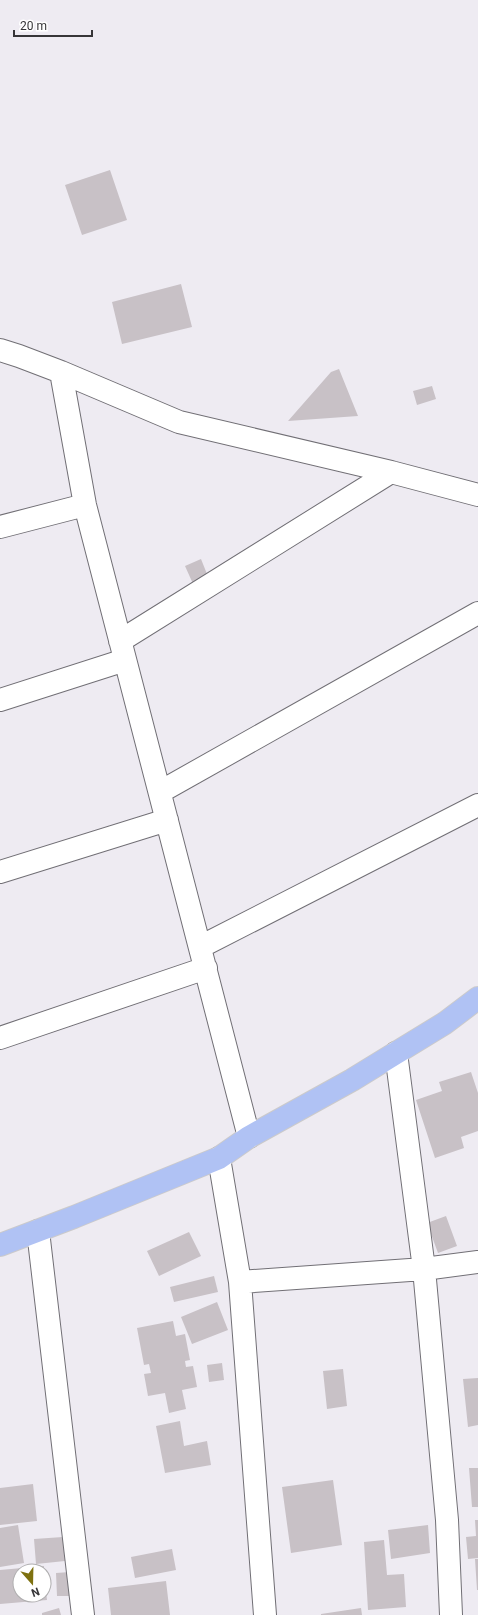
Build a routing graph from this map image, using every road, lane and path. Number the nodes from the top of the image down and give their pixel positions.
1 (0, 350) edge
2 (61, 372) junction
3 (391, 472) junction
4 (478, 495) edge
5 (85, 505) junction
6 (0, 526) edge
7 (478, 613) edge
8 (123, 650) junction
9 (0, 700) edge
10 (160, 792) junction
11 (478, 805) edge
12 (167, 820) junction
13 (0, 872) edge
14 (200, 947) junction
15 (206, 968) junction
16 (478, 998) edge
17 (0, 1038) edge
18 (396, 1053) junction
19 (249, 1137) junction
20 (219, 1158) junction
21 (38, 1231) junction
22 (0, 1245) edge
23 (478, 1262) edge
24 (424, 1269) junction
25 (240, 1282) junction
26 (83, 1615) edge
27 (265, 1615) edge
28 (451, 1615) edge

1 - 2 street
2 - 3 street
2 - 5 street
3 - 4 street
3 - 8 street
5 - 6 street
5 - 8 street
7 - 10 street
8 - 9 street
8 - 10 street
10 - 12 street
11 - 14 street
12 - 13 street
12 - 14 street
14 - 15 street
15 - 17 street
15 - 19 street
16 - 18 highway
18 - 19 highway
18 - 24 street
19 - 20 highway
20 - 21 highway
20 - 25 street
21 - 22 highway
21 - 26 street
23 - 24 street
24 - 25 street
24 - 28 street
25 - 27 street

